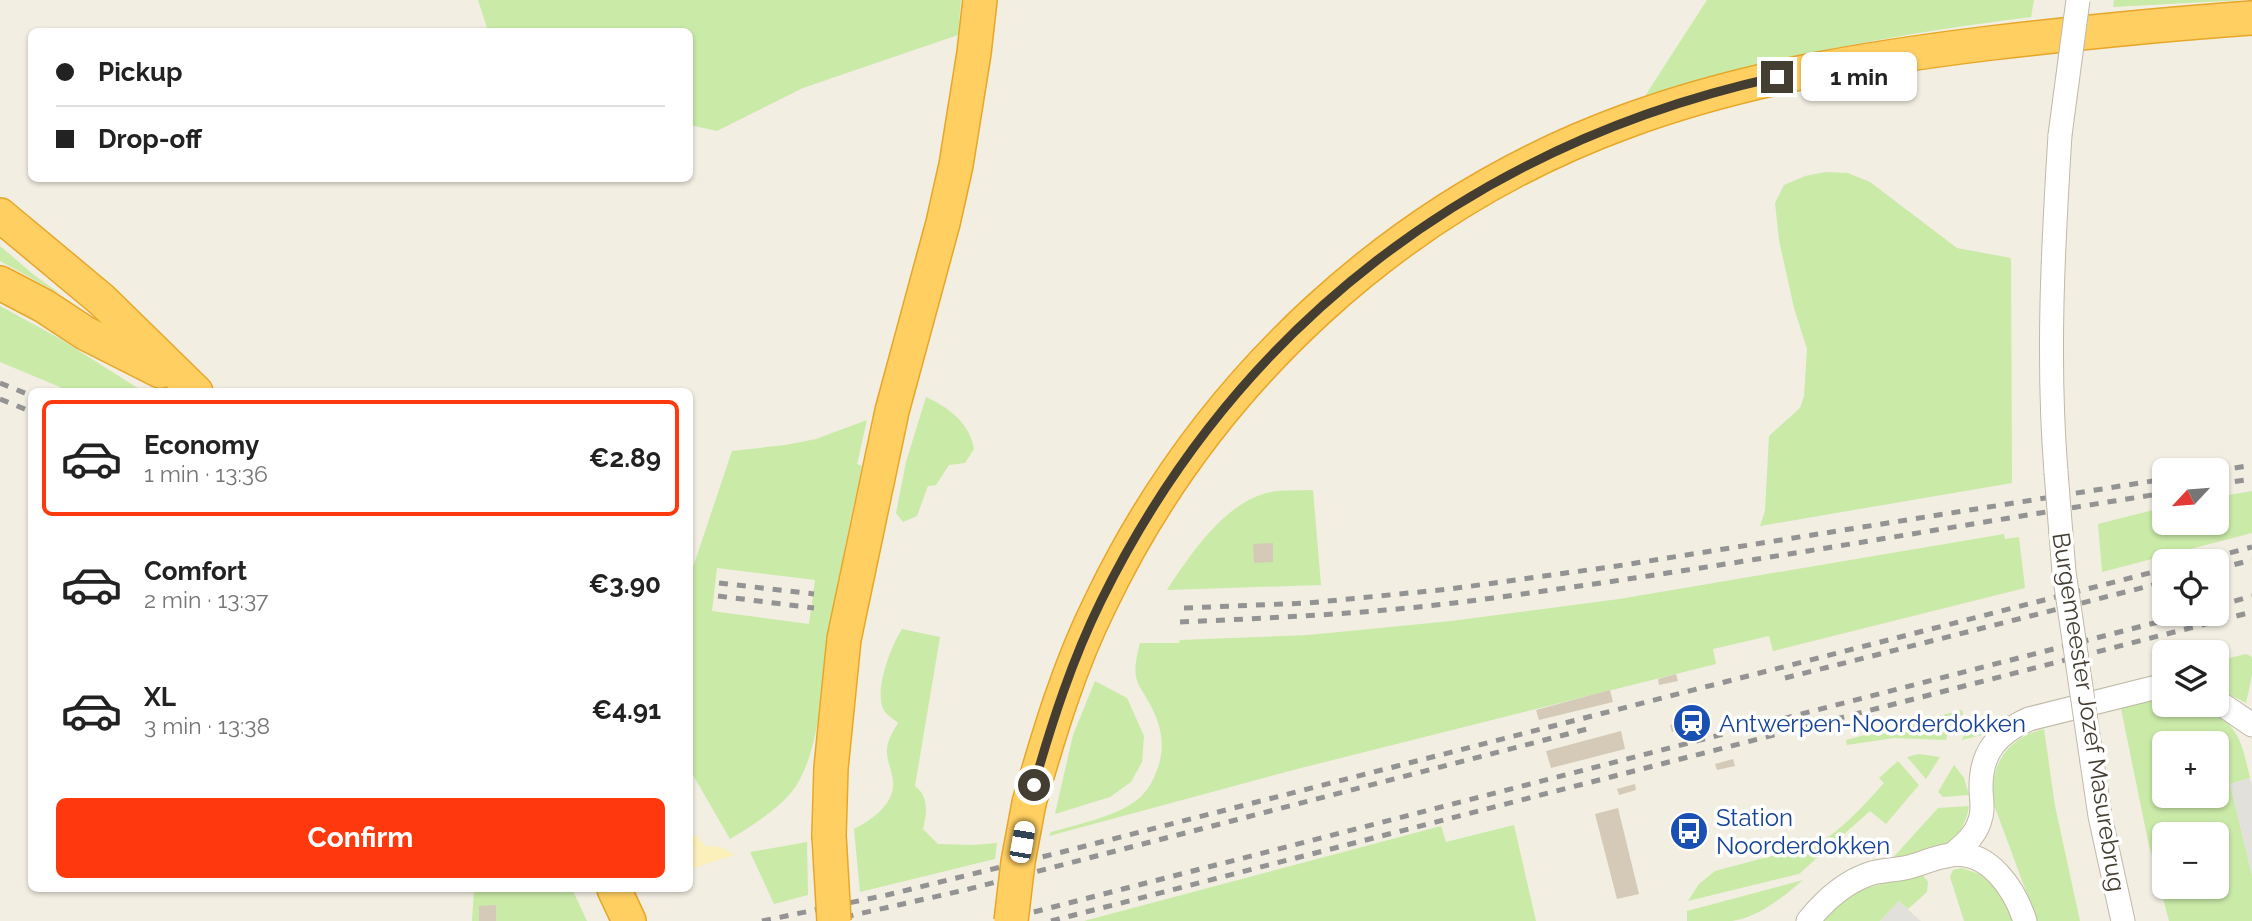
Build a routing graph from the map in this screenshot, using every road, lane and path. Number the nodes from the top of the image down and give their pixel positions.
1 (980, 0) edge
2 (2078, 0) edge
3 (2252, 18) edge
4 (0, 215) edge
5 (0, 283) edge
6 (191, 388) edge
7 (192, 388) edge
8 (2152, 688) edge
9 (2229, 709) edge
10 (2252, 725) edge
11 (1953, 855) junction
12 (615, 892) edge
13 (629, 921) edge
14 (834, 921) edge
15 (1011, 921) edge
16 (1808, 921) edge
17 (2025, 921) edge
18 (2123, 921) edge

1 - 14 highway, bridge
2 - 18 street, Burgemeester Jozef Masurebrug, bridge
3 - 15 highway, bridge
4 - 7 highway
5 - 6 highway
8 - 11 street
9 - 10 street
11 - 16 street
11 - 17 street
12 - 13 highway

